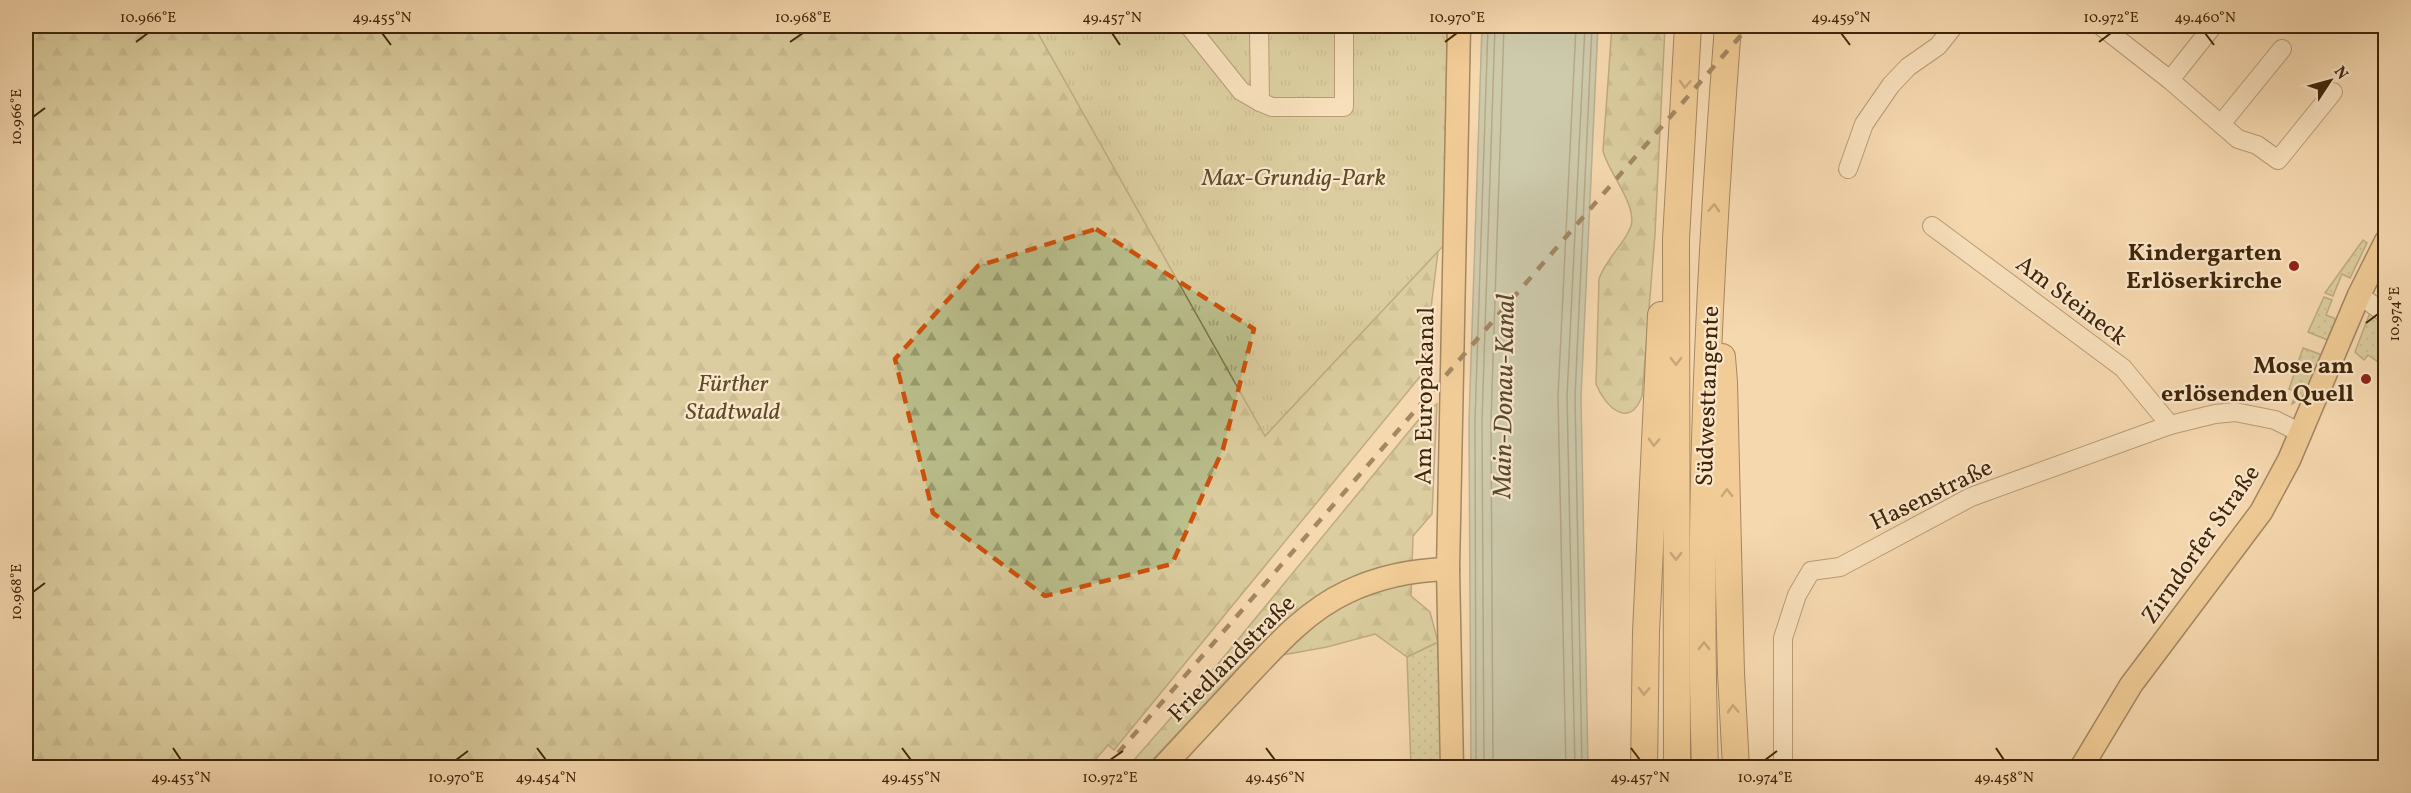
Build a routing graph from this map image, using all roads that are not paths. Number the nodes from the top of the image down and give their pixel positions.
1 (1190, 26) edge
2 (1259, 26) edge
3 (1344, 26) edge
4 (1459, 26) edge
5 (1688, 26) edge
6 (1728, 26) edge
7 (1954, 26) edge
8 (2101, 26) edge
9 (2212, 26) edge
10 (2282, 49) dead end
11 (2169, 80) junction
12 (2333, 92) dead end
13 (1260, 102) junction
14 (2222, 124) junction
15 (1848, 169) dead end
16 (1932, 226) dead end
17 (1676, 239) junction
18 (2385, 241) edge
19 (1711, 267) junction
20 (2359, 295) junction
21 (2385, 314) edge
22 (2170, 425) junction
23 (2301, 433) junction
24 (1448, 569) junction
25 (1162, 768) edge
26 (1452, 768) edge
27 (1644, 768) edge
28 (1677, 768) edge
29 (1705, 768) edge
30 (1736, 768) edge
31 (1783, 768) edge
32 (2081, 768) edge

1 - 13 street
2 - 13 street
3 - 13 street
4 - 24 main road, Am Europakanal
5 -> 17 highway, Südwesttangente
19 -> 6 highway, Südwesttangente
7 - 15 street
8 - 11 street
9 - 11 street
10 - 14 street
11 - 14 street
12 - 14 street
16 - 22 street, Am Steineck
17 -> 27 highway
17 -> 28 highway, Südwesttangente
18 - 20 main road, Zirndorfer Straße
29 -> 19 highway, Südwesttangente
30 -> 19 highway
20 - 21 street
20 - 23 main road, Zirndorfer Straße
22 - 23 street, Hasenstraße
22 - 31 street, Hasenstraße
23 - 32 main road, Zirndorfer Straße
24 - 25 main road, Friedlandstraße
24 - 26 main road, Am Europakanal

